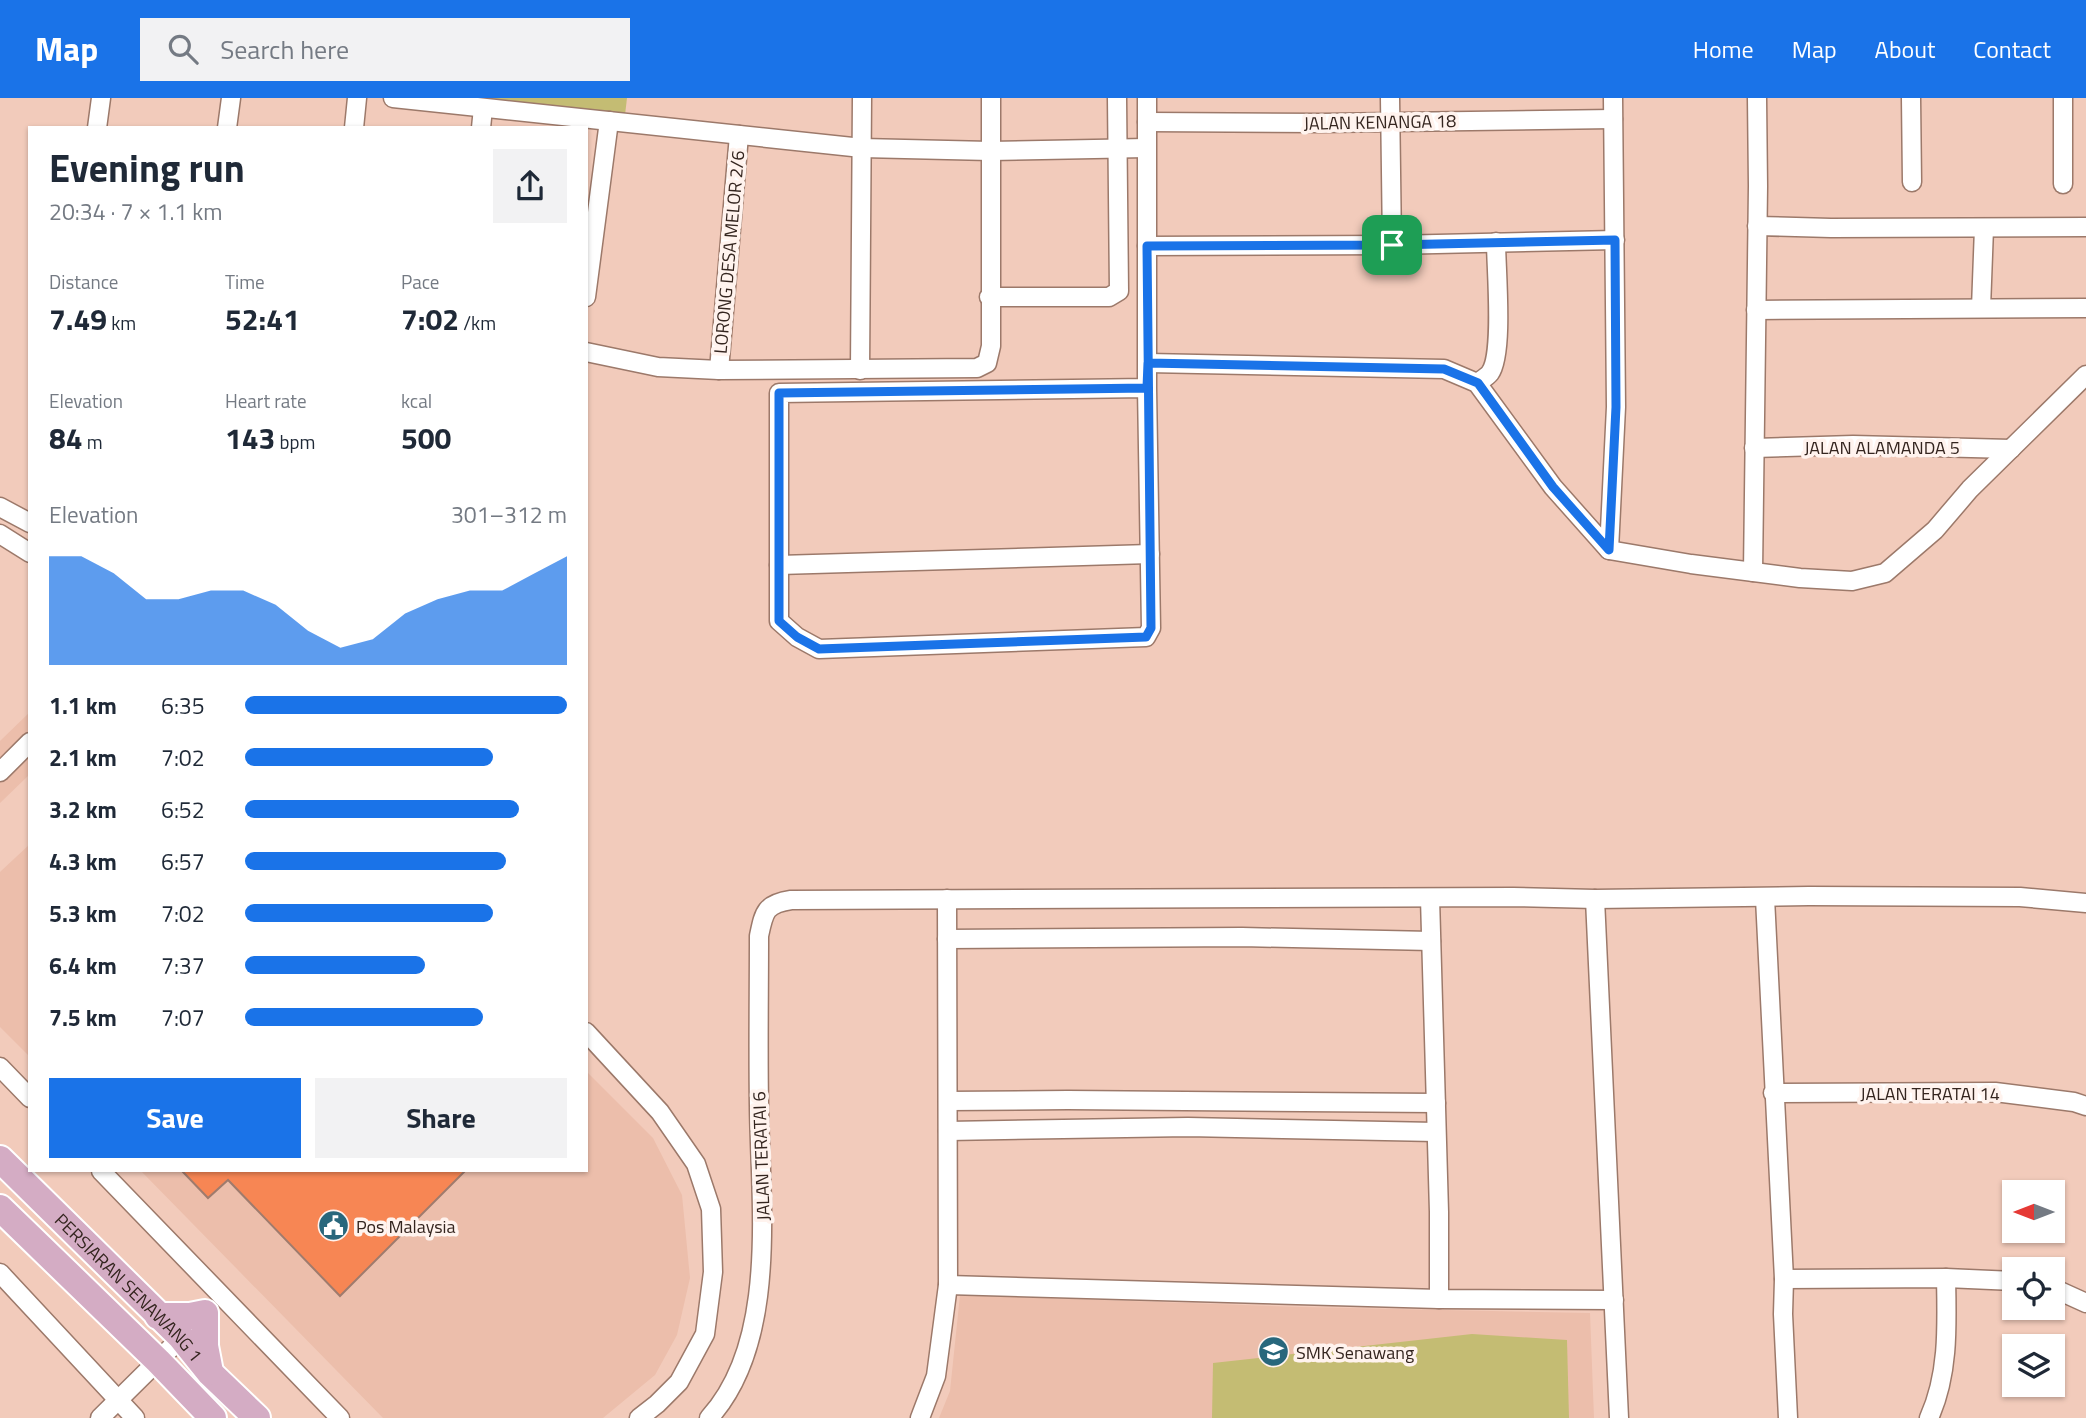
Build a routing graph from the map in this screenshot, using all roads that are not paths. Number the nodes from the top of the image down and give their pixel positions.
1 (101, 98) edge
2 (231, 98) edge
3 (358, 98) edge
4 (399, 98) edge
5 (862, 98) edge
6 (991, 98) edge
7 (1117, 98) edge
8 (1147, 98) edge
9 (1390, 98) edge
10 (1613, 98) edge
11 (1757, 98) edge
12 (1911, 98) edge
13 (2063, 98) edge
14 (484, 108) junction
15 (1613, 119) junction
16 (609, 121) junction
17 (1147, 122) junction
18 (1391, 122) junction
19 (97, 126) edge
20 (227, 126) edge
21 (354, 126) edge
22 (481, 126) edge
23 (739, 135) junction
24 (862, 148) junction
25 (1146, 148) junction
26 (1116, 149) junction
27 (990, 151) junction
28 (1912, 182) dead end
29 (2063, 184) dead end
30 (1757, 226) junction
31 (2086, 227) edge
32 (1984, 228) junction
33 (1615, 240) junction
34 (1496, 242) junction
35 (1392, 245) junction
36 (1147, 246) junction
37 (588, 282) edge
38 (989, 297) junction
39 (1981, 308) junction
40 (2086, 308) edge
41 (1756, 310) junction
42 (588, 352) edge
43 (1148, 363) junction
44 (719, 370) junction
45 (860, 370) junction
46 (2086, 375) edge
47 (1478, 383) junction
48 (1147, 388) junction
49 (1754, 448) junction
50 (2011, 449) junction
51 (0, 508) edge
52 (28, 522) edge
53 (0, 534) edge
54 (1609, 550) junction
55 (28, 552) edge
56 (1150, 554) junction
57 (779, 565) junction
58 (1753, 572) junction
59 (28, 744) edge
60 (0, 772) edge
61 (1430, 898) junction
62 (1765, 898) junction
63 (947, 899) junction
64 (1595, 899) junction
65 (2086, 904) edge
66 (947, 939) junction
67 (1430, 941) junction
68 (588, 1034) edge
69 (0, 1067) edge
70 (1773, 1093) junction
71 (28, 1096) edge
72 (948, 1101) junction
73 (1436, 1103) junction
74 (2086, 1106) edge
75 (948, 1132) junction
76 (1436, 1132) junction
77 (0, 1159) edge
78 (102, 1172) edge
79 (0, 1208) edge
80 (0, 1273) edge
81 (1946, 1278) junction
82 (1784, 1279) junction
83 (2002, 1280) edge
84 (948, 1285) junction
85 (2065, 1293) edge
86 (1439, 1299) junction
87 (1614, 1300) junction
88 (2086, 1303) edge
89 (214, 1304) junction
90 (159, 1315) junction
91 (181, 1338) junction
92 (158, 1361) junction
93 (210, 1373) junction
94 (119, 1400) junction
95 (100, 1418) edge
96 (135, 1418) edge
97 (213, 1418) edge
98 (257, 1418) edge
99 (340, 1418) edge
100 (639, 1418) edge
101 (709, 1418) edge
102 (920, 1418) edge
103 (1619, 1418) edge
104 (1788, 1418) edge
105 (1928, 1418) edge

1 - 19 street
2 - 20 street
3 - 21 street
4 - 14 street
5 - 24 street
6 - 27 street
7 - 26 street
8 - 17 street
9 - 18 street
10 - 15 street
11 - 30 street
12 - 28 street
13 - 29 street
14 - 16 street
14 - 22 street
15 - 18 street, JALAN KENANGA 18
15 - 33 street
16 - 23 street
16 - 37 street
17 - 18 street, JALAN KENANGA 18
17 - 25 street
18 - 35 street
23 - 24 street
23 - 44 street, LORONG DESA MELOR 2/6
24 - 27 street
24 - 45 street
25 - 26 street
25 - 36 street
26 - 27 street
26 - 38 street
27 - 38 street
30 - 32 street
30 - 41 street
31 - 32 street
32 - 39 street
33 - 34 street
33 - 54 street
34 - 35 street
34 - 47 street
35 - 36 street
36 - 43 street
38 - 45 street
39 - 40 street
39 - 41 street
41 - 49 street
42 - 44 street
43 - 47 street
43 - 48 street
44 - 45 street
46 - 50 street
47 - 54 street
48 - 56 street
48 - 57 street
49 - 50 street, JALAN ALAMANDA 5
49 - 58 street
50 - 58 street
51 - 52 street
53 - 55 street
54 - 58 street
56 - 57 street
56 - 57 street
59 - 60 street
61 - 63 street
61 - 64 street
61 - 67 street
62 - 64 street
62 - 65 street
62 - 70 street
63 - 66 street
63 - 101 street, JALAN TERATAI 6
64 - 87 street
66 - 67 street
66 - 72 street
67 - 73 street
68 - 100 street
69 - 71 street
70 - 74 street, JALAN TERATAI 14
70 - 82 street
72 - 73 street
72 - 75 street
73 - 76 street
75 - 76 street
75 - 84 street
76 - 86 street
77 - 90 main road, PERSIARAN SENAWANG 1
78 - 89 street
79 - 92 main road, PERSIARAN SENAWANG 1
80 - 94 street
81 - 82 street
81 - 83 street
81 - 105 street
82 - 104 street
84 - 86 street
84 - 102 street
85 - 88 street
86 - 87 street
87 - 103 street
89 - 90 main road
89 - 91 street
89 - 93 main road
89 - 99 street
90 - 91 main road, PERSIARAN SENAWANG 1
91 - 92 street
91 - 93 main road, PERSIARAN SENAWANG 1
92 - 94 street
92 - 97 main road, PERSIARAN SENAWANG 1
93 - 98 main road, PERSIARAN SENAWANG 1
94 - 95 street
94 - 96 street

